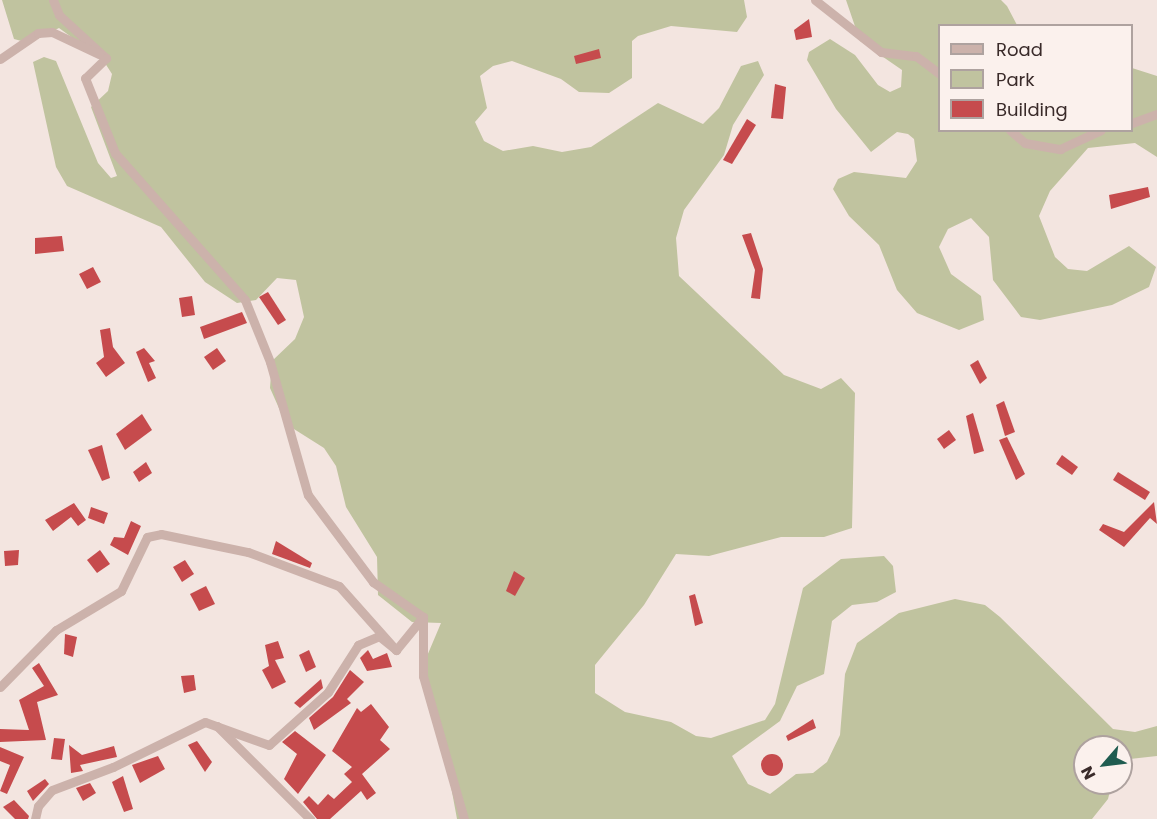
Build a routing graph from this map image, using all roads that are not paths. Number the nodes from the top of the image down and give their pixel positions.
1 (53, 0) edge
2 (815, 0) edge
3 (106, 58) junction
4 (0, 59) edge
5 (938, 73) edge
6 (1157, 114) edge
7 (1133, 122) edge
8 (1012, 132) edge
9 (1097, 132) edge
10 (423, 617) junction
11 (396, 650) junction
12 (0, 687) edge
13 (216, 725) junction
14 (35, 819) edge
15 (310, 819) edge
16 (464, 819) edge

1 - 3 street
2 - 5 street
3 - 4 street
3 - 10 street
6 - 7 street
8 - 9 street
10 - 11 street
10 - 16 street
11 - 12 street
11 - 13 street
13 - 14 street
13 - 15 street

